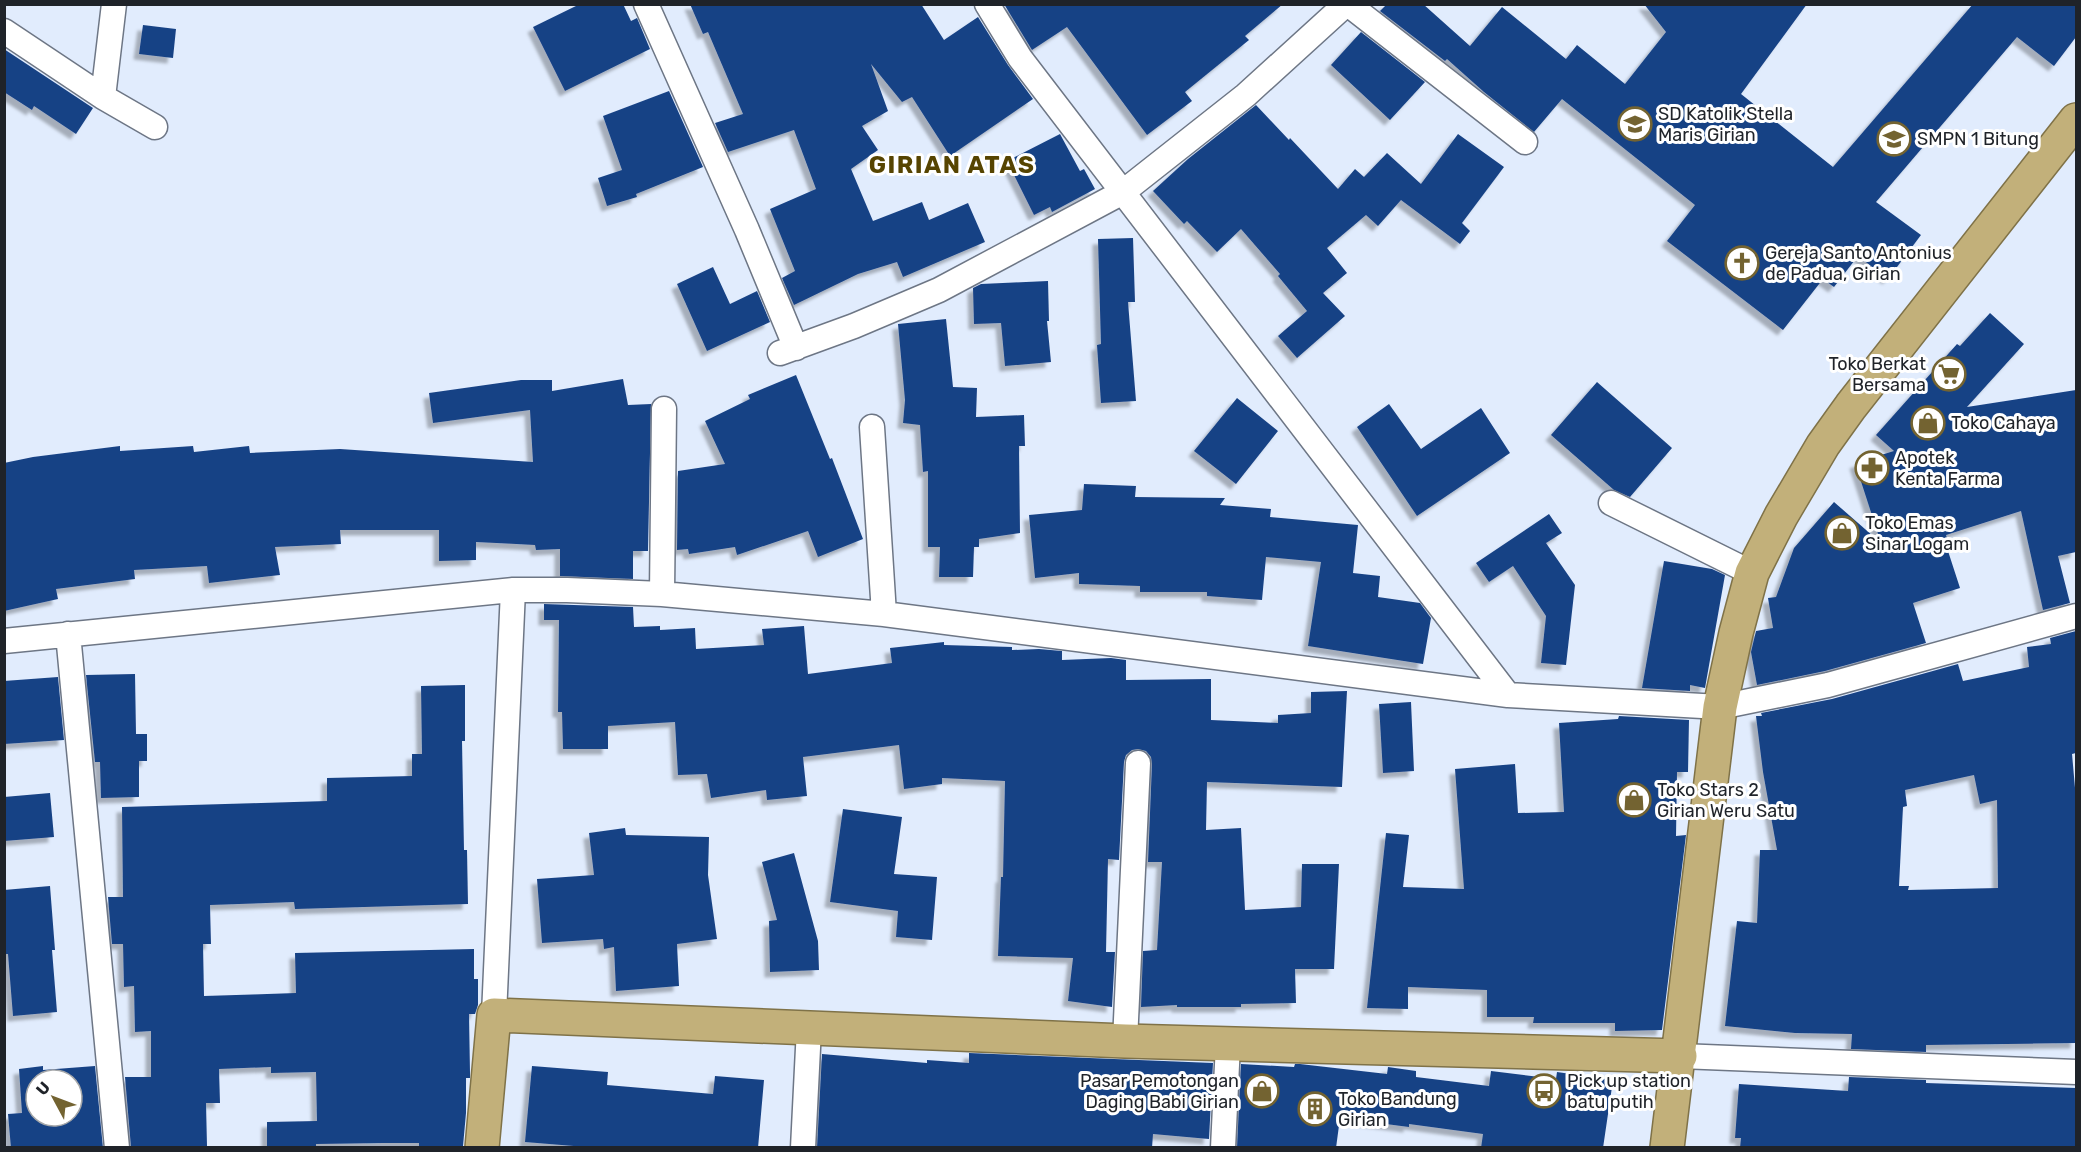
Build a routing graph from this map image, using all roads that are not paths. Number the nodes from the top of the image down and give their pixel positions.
1 (114, 4) edge
2 (646, 4) edge
3 (987, 4) edge
4 (1347, 4) edge
5 (4, 31) edge
6 (103, 97) junction
7 (2076, 120) edge
8 (155, 127) dead end
9 (1525, 142) dead end
10 (1123, 192) junction
11 (664, 409) dead end
12 (872, 427) dead end
13 (1611, 503) dead end
14 (1752, 573) junction
15 (513, 590) junction
16 (662, 594) junction
17 (884, 614) junction
18 (2076, 616) edge
19 (68, 634) junction
20 (4, 641) edge
21 (1508, 695) junction
22 (1720, 707) junction
23 (1138, 763) dead end
24 (494, 1015) junction
25 (809, 1028) junction
26 (1125, 1041) junction
27 (1228, 1044) junction
28 (1680, 1056) junction
29 (2076, 1071) edge
30 (117, 1148) edge
31 (482, 1148) edge
32 (803, 1148) edge
33 (1223, 1148) edge
34 (1667, 1148) edge

1 - 6 street
2 - 10 street
3 - 10 street
4 - 9 street
4 - 10 street
5 - 6 street
6 - 8 street
7 - 14 highway
10 - 21 street
11 - 16 street
12 - 17 street
13 - 14 street
14 - 22 highway
15 - 16 street
15 - 19 street
15 - 24 street
16 - 17 street
17 - 21 street
18 - 22 street
19 - 20 street
19 - 30 street
21 - 22 street
22 - 28 highway
23 - 26 street
24 - 25 highway
24 - 31 highway
25 - 26 highway
25 - 32 street
26 - 27 highway
27 - 28 highway
27 - 33 street
28 - 29 street
28 - 34 highway

